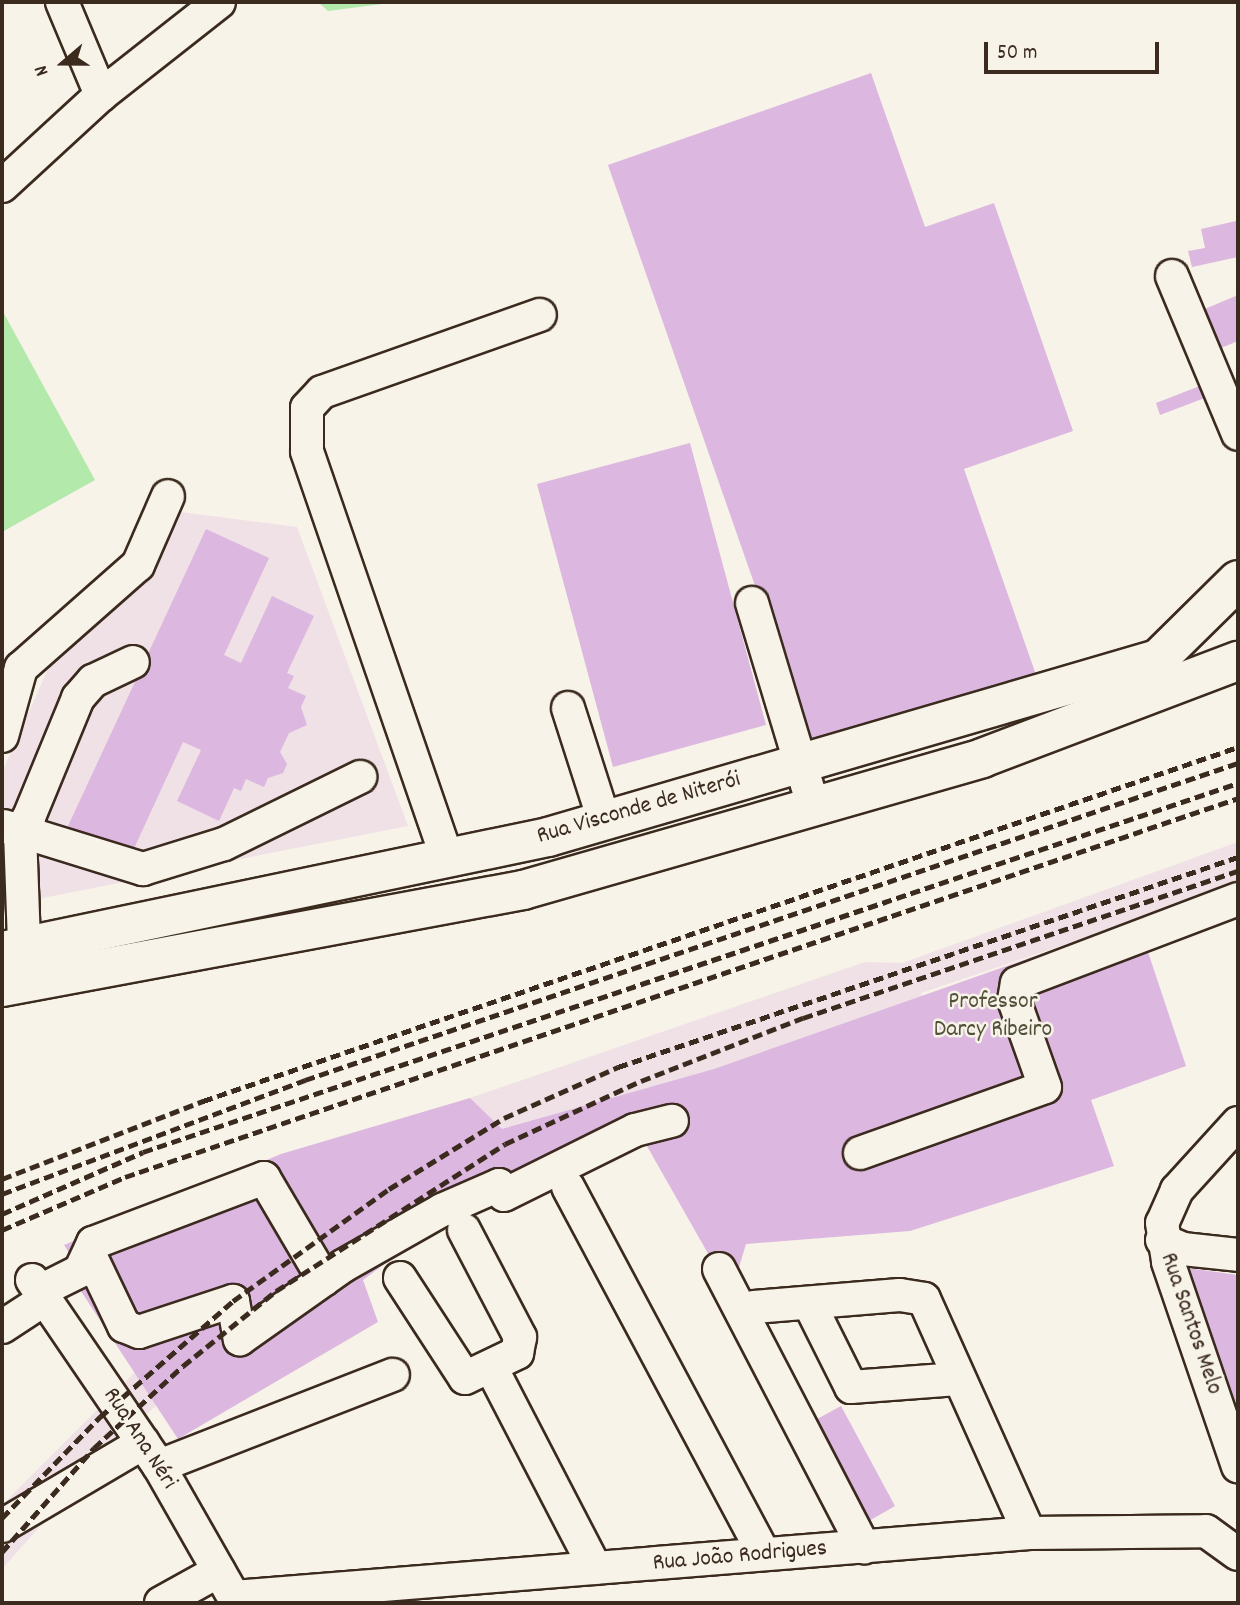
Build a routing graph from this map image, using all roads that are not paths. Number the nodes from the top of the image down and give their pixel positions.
1 (62, 2) edge
2 (219, 2) edge
3 (100, 95) junction
4 (2, 186) edge
5 (1172, 276) dead end
6 (540, 315) dead end
7 (1238, 434) edge
8 (168, 496) dead end
9 (1238, 580) edge
10 (752, 603) dead end
11 (1238, 620) edge
12 (1158, 659) junction
13 (1238, 662) edge
14 (133, 663) dead end
15 (568, 708) dead end
16 (2, 736) edge
17 (799, 762) junction
18 (360, 777) dead end
19 (814, 808) junction
20 (604, 820) junction
21 (11, 829) edge
22 (517, 844) junction
23 (447, 858) junction
24 (523, 890) junction
25 (1238, 899) edge
26 (460, 906) junction
27 (13, 967) edge
28 (672, 1121) dead end
29 (1238, 1123) edge
30 (860, 1153) dead end
31 (568, 1188) dead end
32 (464, 1230) dead end
33 (1162, 1240) junction
34 (90, 1255) junction
35 (1238, 1255) edge
36 (719, 1269) dead end
37 (400, 1278) dead end
38 (324, 1280) junction
39 (39, 1290) junction
40 (809, 1303) junction
41 (754, 1307) dead end
42 (2, 1327) edge
43 (492, 1369) junction
44 (393, 1375) dead end
45 (958, 1379) junction
46 (151, 1455) junction
47 (1238, 1466) edge
48 (2, 1526) edge
49 (1029, 1533) junction
50 (1232, 1536) edge
51 (864, 1547) junction
52 (764, 1555) junction
53 (595, 1568) junction
54 (230, 1590) edge
55 (161, 1603) edge

1 - 3 street
2 - 3 street
3 - 4 street
5 - 7 street
6 - 23 street
8 - 16 street
9 - 12 main road, Rua Visconde de Niterói
10 - 17 street
11 - 12 main road
12 - 17 main road, Rua Visconde de Niterói
13 - 19 main road, Rua Visconde de Niterói
14 - 21 street
15 - 20 street
17 - 19 street
17 - 20 main road, Rua Visconde de Niterói
18 - 21 street
19 - 24 main road, Rua Visconde de Niterói
20 - 22 main road, Rua Visconde de Niterói
21 - 27 street
22 - 23 main road, Rua Visconde de Niterói
22 - 24 main road
23 - 26 main road
23 - 27 main road, Rua Visconde de Niterói
24 - 26 main road, Rua Visconde de Niterói
25 - 30 street
26 - 27 main road, Rua Visconde de Niterói
28 - 38 street
29 - 33 street, Rua Santos Melo
31 - 52 street
32 - 43 street
33 - 35 street
33 - 47 street, Rua Santos Melo
34 - 38 street
34 - 38 street
34 - 39 street
36 - 51 street
37 - 43 street
39 - 42 street
39 - 46 street, Rua Ana Néri
40 - 41 street
40 - 45 street
40 - 45 street
43 - 53 street
44 - 46 street
45 - 49 street
46 - 48 street
46 - 54 street, Rua Ana Néri
49 - 50 street, Rua João Rodrigues
49 - 51 street, Rua João Rodrigues
51 - 52 street, Rua João Rodrigues
52 - 53 street, Rua João Rodrigues
53 - 54 street, Rua João Rodrigues
54 - 55 street

